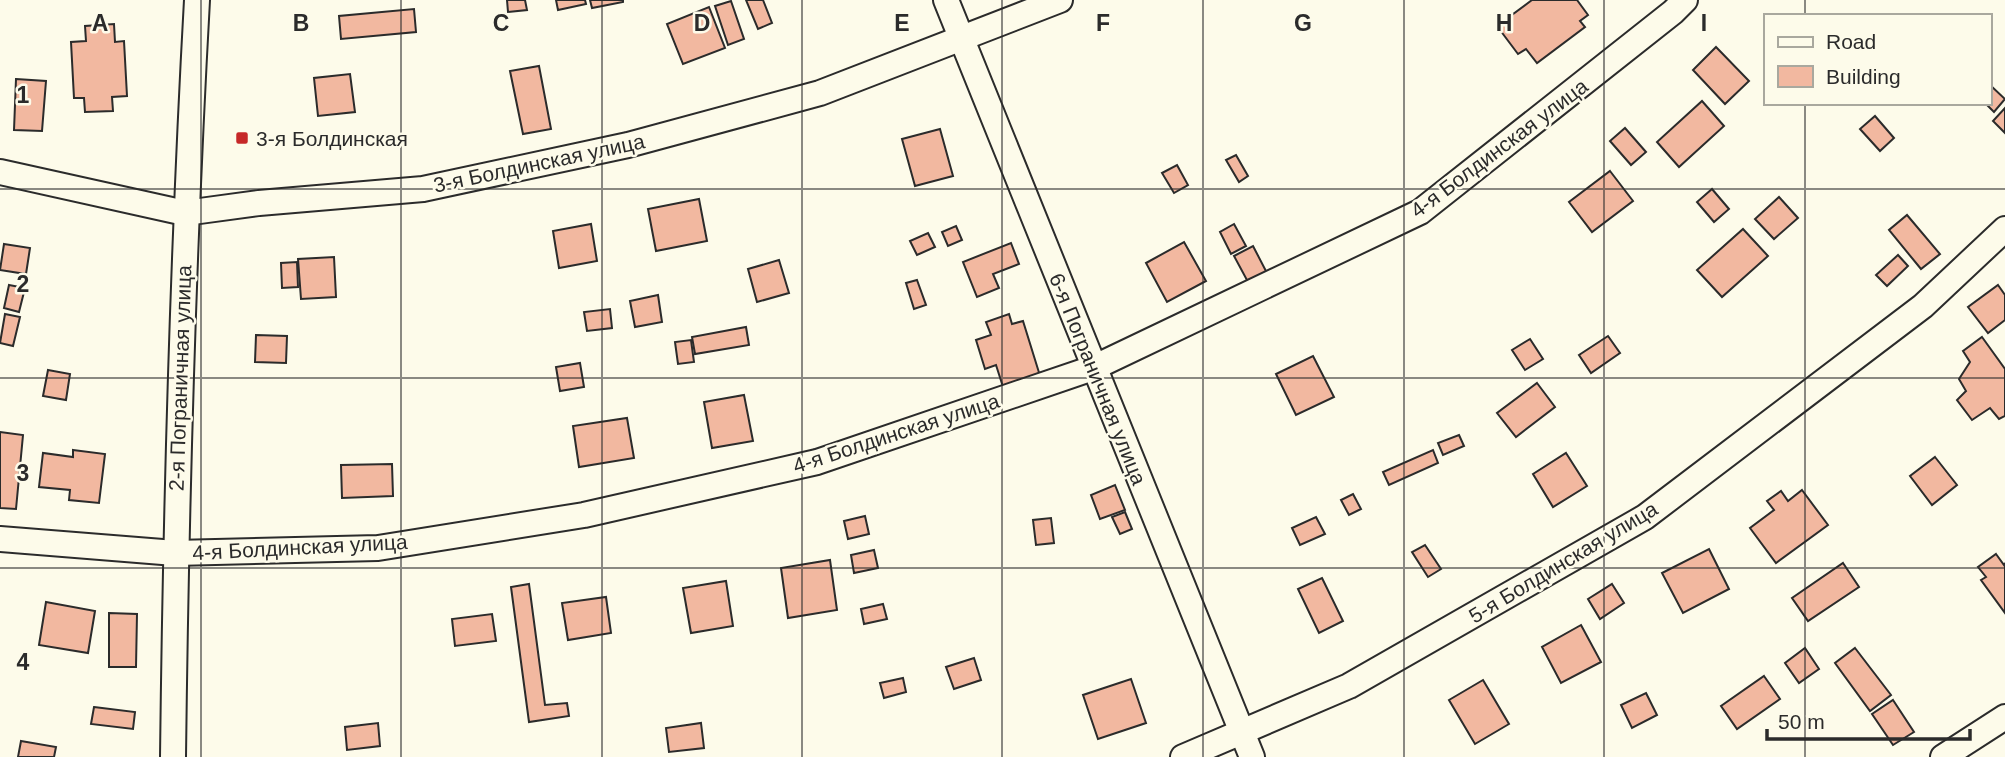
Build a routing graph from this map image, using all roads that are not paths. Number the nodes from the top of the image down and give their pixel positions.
1 (197, 0) edge
2 (946, 0) edge
3 (1059, 0) edge
4 (1685, 0) edge
5 (963, 38) junction
6 (0, 172) edge
7 (185, 213) junction
8 (2005, 229) edge
9 (1093, 368) junction
10 (0, 538) edge
11 (175, 553) junction
12 (2005, 717) edge
13 (1241, 732) junction
14 (173, 757) edge
15 (1183, 757) edge
16 (1252, 757) edge
17 (1943, 757) edge

1 - 7 street, 2-я Пограничная улица
2 - 5 street, 6-я Пограничная улица
3 - 5 street, 3-я Болдинская улица
4 - 9 street, 4-я Болдинская улица
5 - 7 street, 3-я Болдинская улица
5 - 9 street, 6-я Пограничная улица
6 - 7 street, 3-я Болдинская улица
7 - 11 street, 2-я Пограничная улица
8 - 13 street, 5-я Болдинская улица
9 - 11 street, 4-я Болдинская улица
9 - 13 street, 6-я Пограничная улица
10 - 11 street, 4-я Болдинская улица
11 - 14 street, 2-я Пограничная улица
12 - 17 street
13 - 15 street, 5-я Болдинская улица
13 - 16 street, 6-я Пограничная улица

